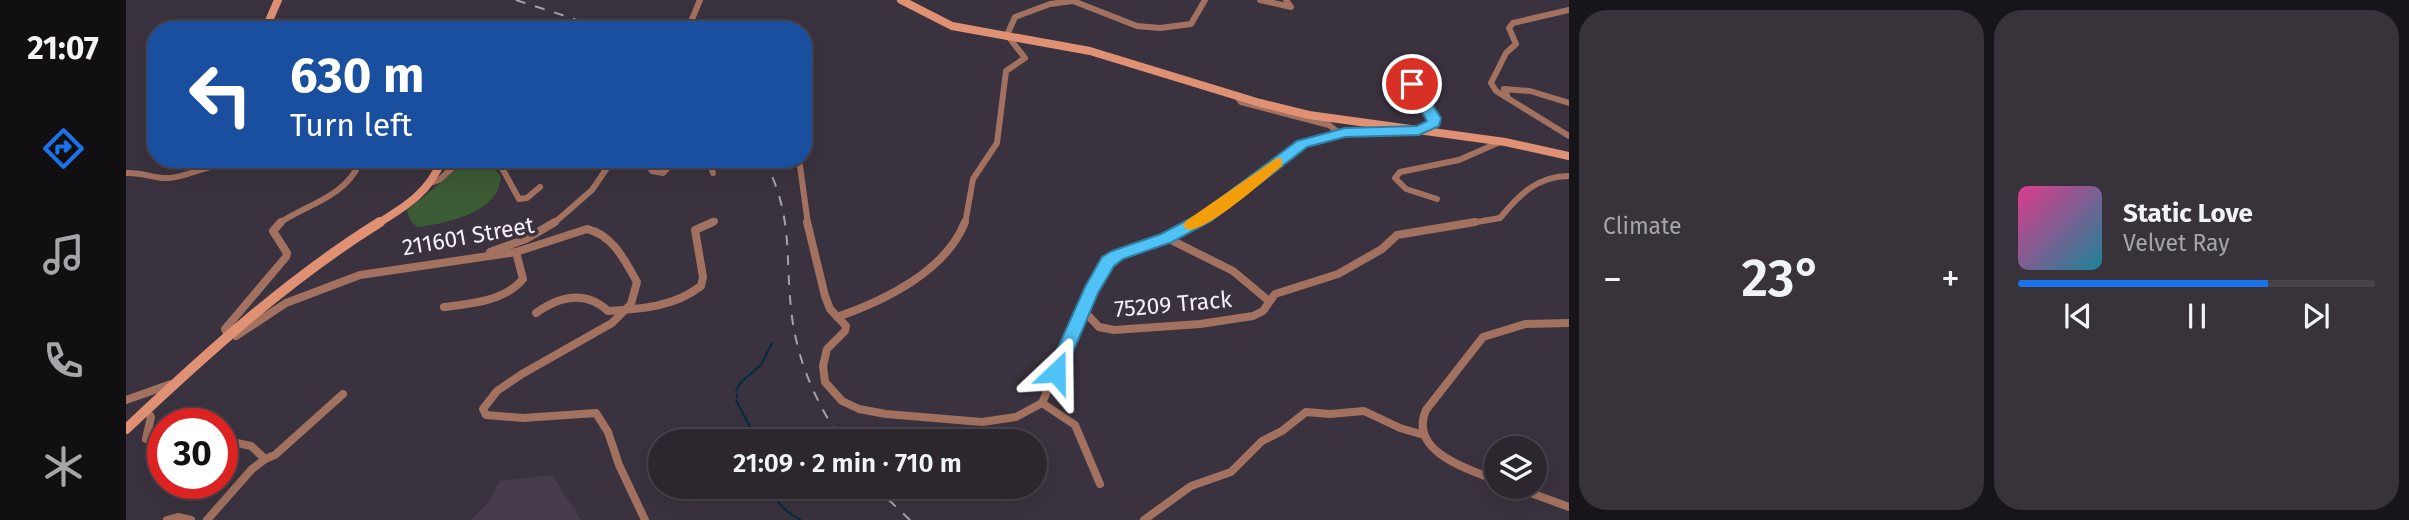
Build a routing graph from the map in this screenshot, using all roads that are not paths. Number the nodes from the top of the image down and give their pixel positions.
1 (278, 0) edge
2 (701, 0) edge
3 (901, 0) edge
4 (1205, 0) edge
5 (1261, 0) edge
6 (1286, 0) edge
7 (1569, 10) edge
8 (269, 21) edge
9 (691, 21) edge
10 (1007, 35) junction
11 (1412, 84) dead end
12 (1236, 96) junction
13 (1510, 99) junction
14 (1569, 103) edge
15 (1419, 131) junction
16 (1339, 134) junction
17 (1569, 136) edge
18 (1500, 142) junction
19 (1569, 156) edge
20 (204, 168) edge
21 (357, 168) edge
22 (438, 168) edge
23 (453, 168) edge
24 (502, 168) edge
25 (607, 168) edge
26 (649, 168) edge
27 (670, 168) edge
28 (712, 168) edge
29 (800, 168) edge
30 (126, 173) edge
31 (713, 173) dead end
32 (1567, 176) edge
33 (430, 183) junction
34 (540, 187) dead end
35 (1437, 199) dead end
36 (715, 221) dead end
37 (1167, 238) junction
38 (516, 252) junction
39 (470, 258) junction
40 (1269, 301) junction
41 (444, 307) dead end
42 (630, 307) junction
43 (1083, 309) junction
44 (536, 313) dead end
45 (837, 317) junction
46 (1569, 323) edge
47 (228, 335) junction
48 (208, 352) junction
49 (176, 382) junction
50 (343, 394) dead end
51 (126, 400) edge
52 (1042, 403) junction
53 (146, 410) joint
54 (126, 429) edge
55 (1424, 435) junction
56 (238, 443) edge
57 (265, 459) junction
58 (1484, 475) edge
59 (1100, 484) dead end
60 (1546, 499) edge
61 (1569, 508) edge
62 (167, 520) edge
63 (191, 520) edge
64 (207, 520) edge
65 (645, 520) edge
66 (1144, 520) edge

1 - 8 street
2 - 9 street
3 - 10 street
4 - 10 street
5 - 6 street
7 - 13 street
10 - 12 street
10 - 45 street
11 - 15 street
12 - 15 street
12 - 16 street
13 - 14 street
13 - 17 street
15 - 16 street
15 - 18 street
16 - 37 street
18 - 19 street
18 - 35 street
20 - 30 street
21 - 47 street
22 - 33 street
23 - 33 street
24 - 34 street
25 - 39 street
26 - 27 street
28 - 31 street
29 - 45 street
32 - 40 street, 75209 Track
33 - 47 street
36 - 42 street
37 - 40 street, 75209 Track
37 - 43 street
38 - 39 street, 211601 Street
38 - 41 street
38 - 42 street, 211601 Street
39 - 48 street, 211601 Street
40 - 43 street, 75209 Track
42 - 44 street
42 - 65 street
43 - 52 street
45 - 52 street
46 - 55 street
47 - 48 street
48 - 49 street
49 - 51 street
49 - 53 street
50 - 57 street
52 - 59 street
53 - 54 street
55 - 58 street
55 - 66 street
56 - 57 street
57 - 64 street
60 - 61 street
62 - 63 street

